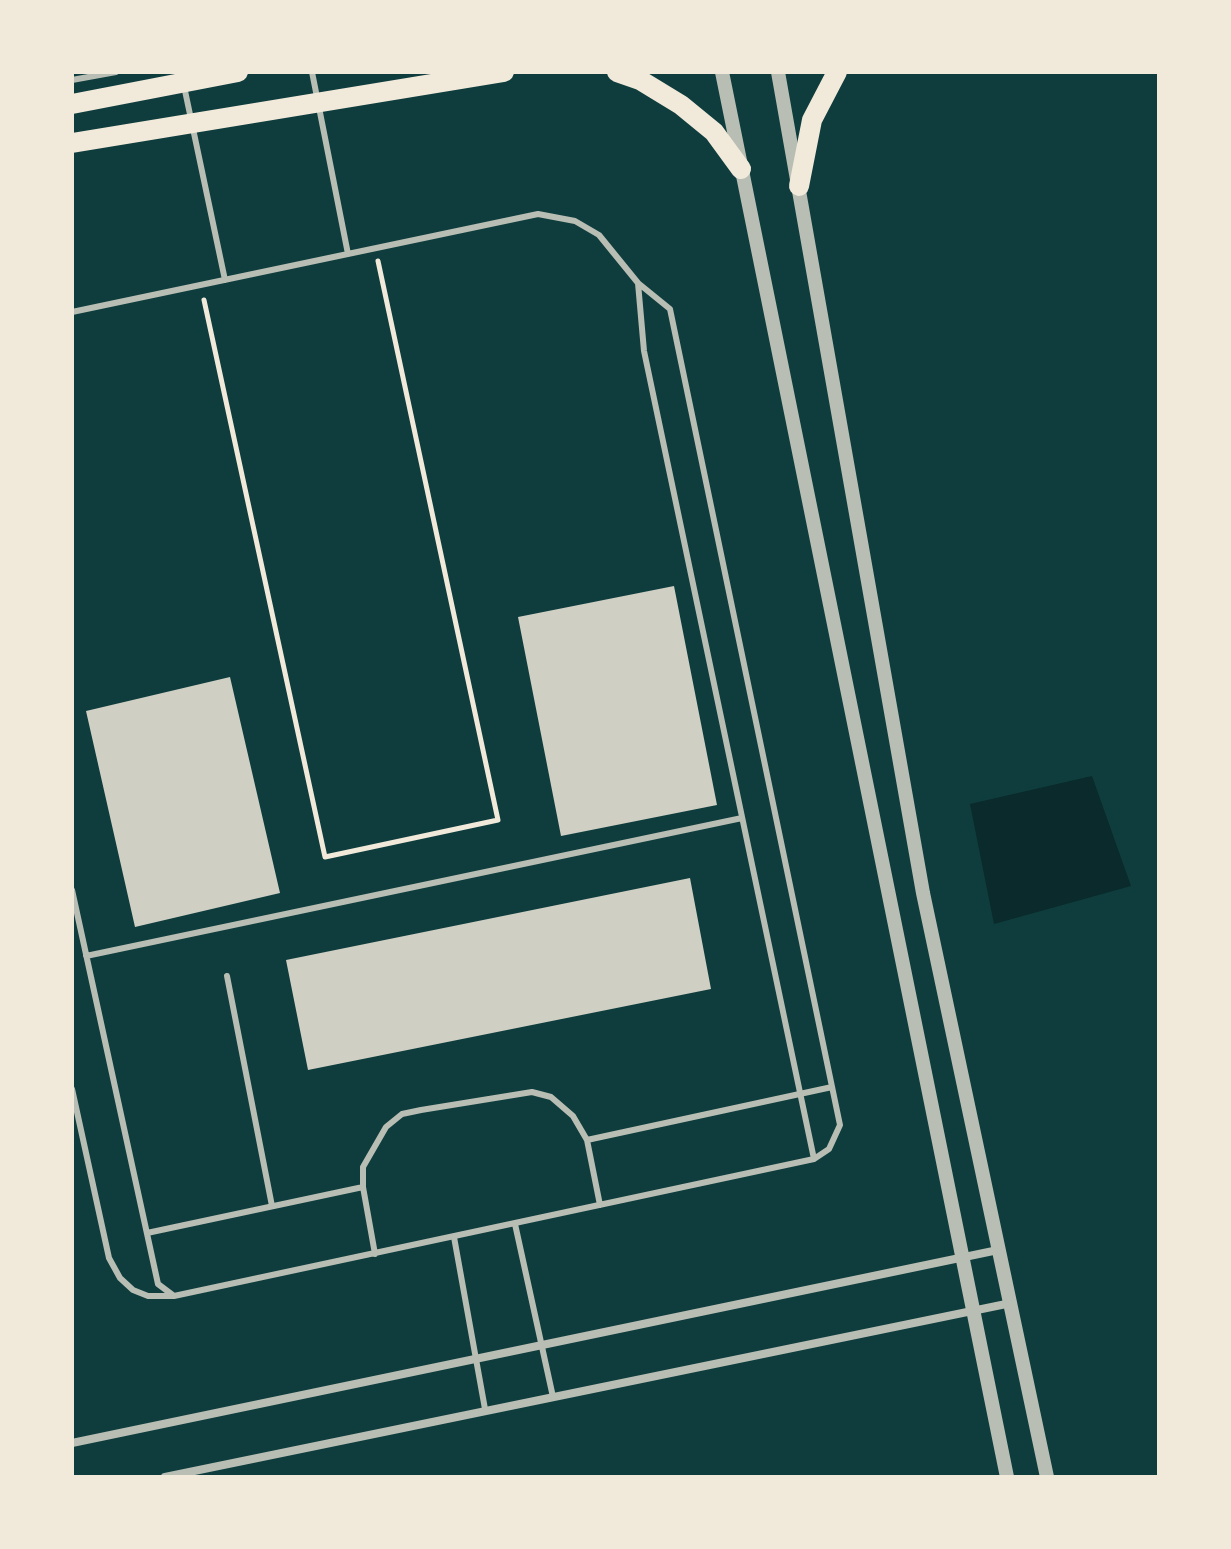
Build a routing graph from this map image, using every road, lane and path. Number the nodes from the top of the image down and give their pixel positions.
1 (116, 72) edge
2 (238, 72) edge
3 (312, 72) edge
4 (504, 72) edge
5 (617, 72) edge
6 (722, 72) edge
7 (778, 72) edge
8 (837, 72) edge
9 (72, 80) edge
10 (183, 82) junction
11 (318, 102) junction
12 (72, 104) edge
13 (193, 123) junction
14 (72, 143) edge
15 (741, 169) junction
16 (799, 186) junction
17 (376, 248) junction
18 (348, 254) junction
19 (225, 280) junction
20 (638, 283) junction
21 (201, 285) junction
22 (72, 312) edge
23 (742, 818) junction
24 (72, 890) edge
25 (86, 956) junction
26 (227, 976) dead end
27 (832, 1087) junction
28 (72, 1089) edge
29 (800, 1094) junction
30 (587, 1140) junction
31 (814, 1159) junction
32 (363, 1187) junction
33 (600, 1205) junction
34 (272, 1206) junction
35 (515, 1224) junction
36 (147, 1233) junction
37 (454, 1237) junction
38 (998, 1250) junction
39 (375, 1254) junction
40 (962, 1257) junction
41 (174, 1296) junction
42 (1012, 1303) junction
43 (973, 1313) junction
44 (542, 1345) junction
45 (476, 1359) junction
46 (553, 1397) junction
47 (485, 1409) junction
48 (72, 1443) edge
49 (165, 1477) edge
50 (1007, 1477) edge
51 (1047, 1477) edge

1 - 9 lane
2 - 10 main road
3 - 11 lane
4 - 11 main road
5 - 15 main road
6 - 15 street
7 - 16 street
8 - 16 main road
10 - 12 main road
10 - 13 lane
11 - 13 main road
11 - 18 lane
13 - 14 main road
13 - 19 lane
15 - 40 street
16 - 38 street
17 - 18 lane
17 - 20 lane
17 - 21 path
18 - 19 lane
19 - 21 lane
20 - 23 lane
20 - 27 lane
21 - 22 lane
23 - 25 lane
23 - 29 lane
24 - 25 lane
25 - 36 lane
26 - 34 lane
27 - 29 lane
27 - 31 lane
28 - 41 lane
29 - 30 lane
29 - 31 lane
30 - 32 lane
30 - 33 lane
31 - 33 lane
32 - 34 lane
32 - 39 lane
33 - 35 lane
34 - 36 lane
35 - 37 lane
35 - 44 lane
36 - 41 lane
37 - 39 lane
37 - 45 lane
38 - 40 street
38 - 42 street
39 - 41 lane
40 - 43 street
40 - 44 street
42 - 43 street
42 - 51 street
43 - 46 street
43 - 50 street
44 - 45 street
44 - 46 lane
45 - 47 lane
45 - 48 street
46 - 47 street
47 - 49 street

